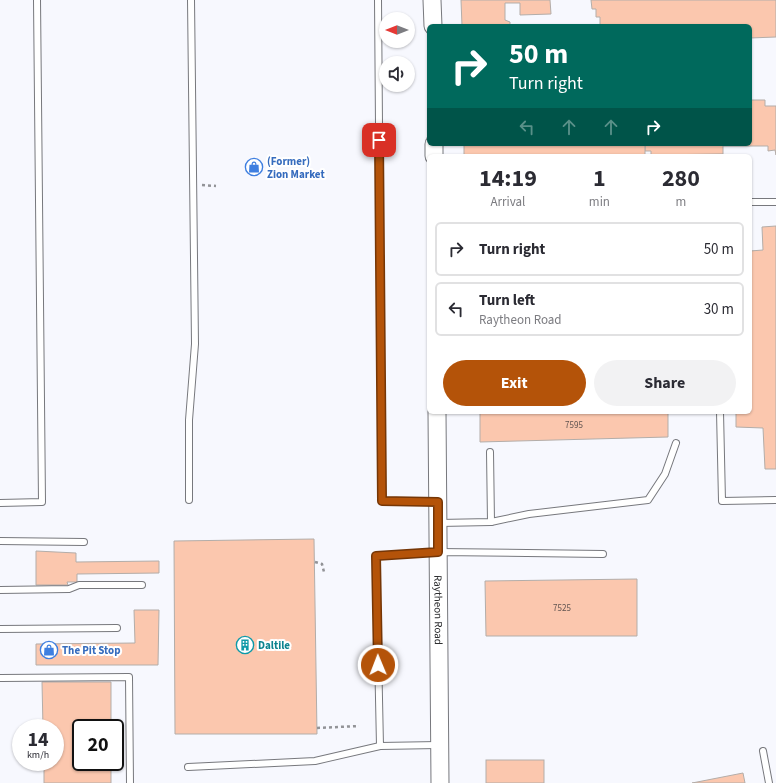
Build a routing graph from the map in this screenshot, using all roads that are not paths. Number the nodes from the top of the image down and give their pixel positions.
1 (37, 0) edge
2 (191, 0) edge
3 (378, 0) edge
4 (432, 0) edge
5 (433, 24) edge
6 (752, 202) edge
7 (776, 202) edge
8 (437, 414) edge
9 (720, 414) edge
10 (676, 443) dead end
11 (490, 452) dead end
12 (189, 500) dead end
13 (776, 500) edge
14 (438, 502) junction
15 (0, 503) edge
16 (491, 522) junction
17 (438, 523) junction
18 (0, 541) edge
19 (84, 542) dead end
20 (438, 552) junction
21 (603, 554) dead end
22 (142, 585) dead end
23 (0, 590) edge
24 (117, 628) dead end
25 (0, 629) edge
26 (0, 678) edge
27 (440, 745) junction
28 (380, 746) junction
29 (763, 751) dead end
30 (188, 767) dead end
31 (130, 783) edge
32 (440, 783) edge
33 (769, 783) edge

1 - 15 lane
2 - 12 lane
3 - 14 lane
4 - 5 street
6 - 7 lane
8 - 14 street, Raytheon Road
9 - 13 lane
10 - 16 lane
11 - 16 lane
14 - 17 street, Raytheon Road
16 - 17 lane
17 - 20 street, Raytheon Road
18 - 19 lane
20 - 21 lane
20 - 27 street, Raytheon Road
20 - 28 lane
22 - 23 lane
24 - 25 lane
26 - 31 lane
27 - 28 lane
27 - 32 street, Raytheon Road
28 - 30 lane
29 - 33 lane

